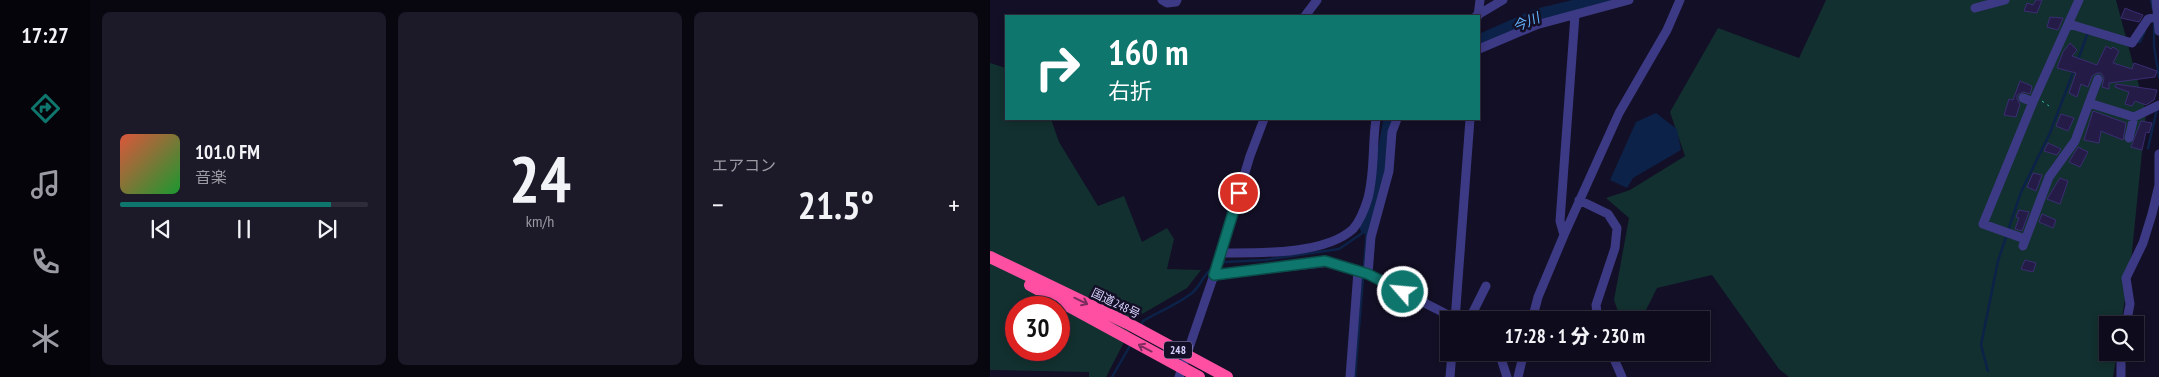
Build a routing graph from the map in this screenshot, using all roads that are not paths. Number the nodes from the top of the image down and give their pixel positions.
1 (1162, 0) edge
2 (1177, 0) edge
3 (1317, 0) edge
4 (1480, 0) edge
5 (1503, 0) edge
6 (1629, 0) edge
7 (1680, 0) edge
8 (1978, 0) edge
9 (2005, 0) edge
10 (2079, 0) edge
11 (2156, 0) edge
12 (1575, 14) junction
13 (1306, 15) edge
14 (1477, 15) edge
15 (1479, 15) edge
16 (2159, 16) edge
17 (2068, 24) junction
18 (2159, 31) edge
19 (1480, 49) edge
20 (2098, 79) dead end
21 (2023, 98) dead end
22 (2033, 102) junction
23 (2089, 103) junction
24 (2159, 106) edge
25 (2134, 117) junction
26 (1264, 120) edge
27 (1376, 120) edge
28 (1397, 120) edge
29 (1470, 120) edge
30 (2129, 138) dead end
31 (2159, 154) edge
32 (1579, 200) junction
33 (1564, 235) junction
34 (990, 257) edge
35 (1219, 257) junction
36 (990, 263) edge
37 (1358, 271) junction
38 (1368, 274) junction
39 (1214, 275) junction
40 (1486, 286) dead end
41 (1457, 311) edge
42 (1474, 311) edge
43 (1534, 311) edge
44 (1597, 311) edge
45 (1440, 312) edge
46 (2128, 316) edge
47 (1124, 329) junction
48 (1451, 361) edge
49 (1502, 361) edge
50 (1522, 361) edge
51 (1615, 361) edge
52 (2121, 361) edge
53 (1179, 377) edge
54 (1199, 377) edge
55 (1229, 377) edge
56 (1350, 377) edge
57 (1450, 377) edge
58 (1506, 377) edge
59 (1518, 377) edge
60 (1622, 377) edge
61 (2121, 377) edge

1 - 2 street
3 - 13 street
4 - 14 street
5 - 15 street
6 - 12 street
7 - 32 street
8 - 9 street
10 - 17 street
11 - 16 street
12 - 19 street
12 - 33 street
16 - 17 street
16 - 18 street
17 - 22 street
20 - 23 street
21 - 22 street
22 - 23 street
23 - 25 street
24 - 25 street
25 - 30 street
26 - 35 street
27 - 35 street
28 - 38 street
29 - 41 street
31 - 46 street
32 - 33 street
32 - 44 street
33 - 43 street
34 -> 47 highway, 国道248号 / 248
35 - 39 street
36 - 47 highway, 国道248号 / 248
37 - 38 street
37 - 39 street
37 - 56 street
38 - 45 street
39 - 53 street
40 - 42 street
54 -> 47 highway, 国道248号 / 248
47 - 55 highway, 国道248号 / 248
48 - 57 street
49 - 58 street
50 - 59 street
51 - 60 street
52 - 61 street

